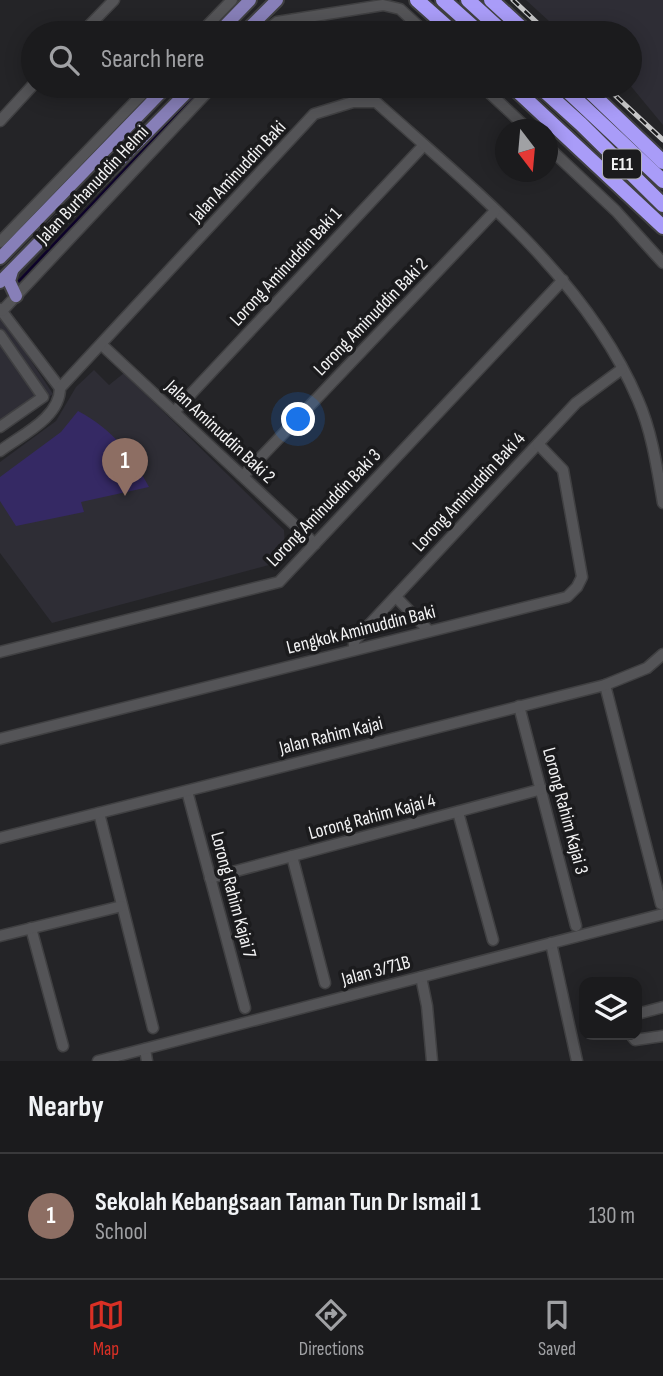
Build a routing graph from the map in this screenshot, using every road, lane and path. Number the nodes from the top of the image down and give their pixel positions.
1 (114, 0) edge
2 (232, 0) edge
3 (250, 0) edge
4 (277, 0) edge
5 (417, 0) edge
6 (443, 0) edge
7 (468, 0) edge
8 (491, 0) edge
9 (94, 21) edge
10 (212, 21) edge
11 (230, 21) edge
12 (256, 21) edge
13 (283, 21) edge
14 (413, 21) edge
15 (441, 21) edge
16 (467, 21) edge
17 (491, 21) edge
18 (514, 21) edge
19 (21, 97) edge
20 (138, 98) edge
21 (155, 98) edge
22 (181, 98) edge
23 (201, 98) edge
24 (495, 98) edge
25 (525, 98) edge
26 (552, 98) edge
27 (575, 98) edge
28 (596, 98) edge
29 (2, 115) edge
30 (517, 119) edge
31 (424, 145) junction
32 (558, 156) edge
33 (663, 162) edge
34 (663, 181) edge
35 (663, 205) edge
36 (495, 211) junction
37 (663, 227) edge
38 (0, 242) edge
39 (0, 258) edge
40 (663, 263) edge
41 (12, 271) junction
42 (563, 280) junction
43 (0, 282) edge
44 (16, 296) junction
45 (1, 310) edge
46 (0, 335) edge
47 (102, 345) junction
48 (33, 353) junction
49 (20, 363) junction
50 (622, 369) junction
51 (60, 388) junction
52 (174, 412) junction
53 (0, 427) edge
54 (538, 444) junction
55 (0, 451) edge
56 (243, 476) junction
57 (663, 503) edge
58 (315, 544) junction
59 (396, 597) junction
60 (429, 631) junction
61 (354, 650) junction
62 (0, 652) edge
63 (663, 654) edge
64 (605, 685) junction
65 (519, 706) junction
66 (0, 739) edge
67 (542, 789) junction
68 (187, 791) junction
69 (458, 812) junction
70 (99, 813) junction
71 (0, 838) edge
72 (292, 856) junction
73 (210, 878) junction
74 (122, 906) junction
75 (662, 909) edge
76 (576, 926) dead end
77 (31, 928) junction
78 (0, 936) edge
79 (493, 940) dead end
80 (551, 943) junction
81 (421, 977) junction
82 (325, 983) dead end
83 (663, 1007) edge
84 (245, 1008) dead end
85 (642, 1013) edge
86 (153, 1028) dead end
87 (579, 1029) edge
88 (571, 1031) junction
89 (663, 1036) edge
90 (642, 1039) edge
91 (63, 1046) dead end
92 (145, 1049) junction
93 (98, 1061) edge
94 (147, 1061) edge
95 (432, 1061) edge
96 (576, 1061) edge

1 - 9 street
2 - 10 street
3 - 11 main road
4 - 12 main road
5 - 15 highway
6 - 16 highway
7 - 17 highway
8 - 18 highway
13 - 14 street
19 - 29 street
20 - 38 street, Jalan Burhanuddin Helmi
21 - 39 main road, Jalan Burhanuddin Helmi
22 - 41 main road, Jalan Burhanuddin Helmi
23 - 44 street, Jalan Burhanuddin Helmi
24 - 30 street
25 - 37 highway
26 - 35 highway, E11
27 - 34 highway, E11
28 - 33 highway
31 - 36 street, Jalan Aminuddin Baki
31 - 47 street, Jalan Aminuddin Baki
31 - 52 street, Lorong Aminuddin Baki 1
32 - 40 street
36 - 42 street, Jalan Aminuddin Baki
36 - 56 street, Lorong Aminuddin Baki 2
41 - 43 main road, Jalan Burhanuddin Helmi
41 - 44 main road
42 - 50 street, Jalan Aminuddin Baki
42 - 58 street, Lorong Aminuddin Baki 3
44 - 45 street, Jalan Burhanuddin Helmi
45 - 48 street
46 - 49 street
47 - 51 street, Jalan Aminuddin Baki
47 - 52 street, Jalan Aminuddin Baki 2
48 - 49 street
48 - 51 street
49 - 53 street
50 - 54 street, Lorong Aminuddin Baki 4
50 - 57 street, Jalan Aminuddin Baki
51 - 55 street, Jalan Aminuddin Baki
52 - 56 street, Jalan Aminuddin Baki 2
54 - 59 street, Lorong Aminuddin Baki 4
54 - 60 street, Lengkok Aminuddin Baki
56 - 58 street, Jalan Aminuddin Baki 2
58 - 62 street, Lorong Aminuddin Baki 3
59 - 60 street
59 - 61 street, Lorong Aminuddin Baki 4
60 - 61 street, Lengkok Aminuddin Baki
61 - 66 street, Lengkok Aminuddin Baki
63 - 64 street, Jalan Rahim Kajai
64 - 65 street, Jalan Rahim Kajai
64 - 75 street
65 - 67 street, Lorong Rahim Kajai 3
65 - 68 street, Jalan Rahim Kajai
67 - 69 street, Lorong Rahim Kajai 4
67 - 76 street, Lorong Rahim Kajai 3
68 - 70 street, Jalan Rahim Kajai
68 - 73 street, Lorong Rahim Kajai 7
69 - 72 street, Lorong Rahim Kajai 4
69 - 79 street
70 - 71 street, Jalan Rahim Kajai
70 - 74 street
72 - 73 street, Lorong Rahim Kajai 4
72 - 82 street
73 - 84 street, Lorong Rahim Kajai 7
74 - 77 street
74 - 86 street
75 - 80 street, Jalan 3/71B
77 - 78 street
77 - 91 street
80 - 81 street, Jalan 3/71B
80 - 88 street
81 - 92 street, Jalan 3/71B
81 - 95 street
83 - 85 street
87 - 88 street
88 - 96 street
89 - 90 street
92 - 93 street, Jalan 3/71B
92 - 94 street

